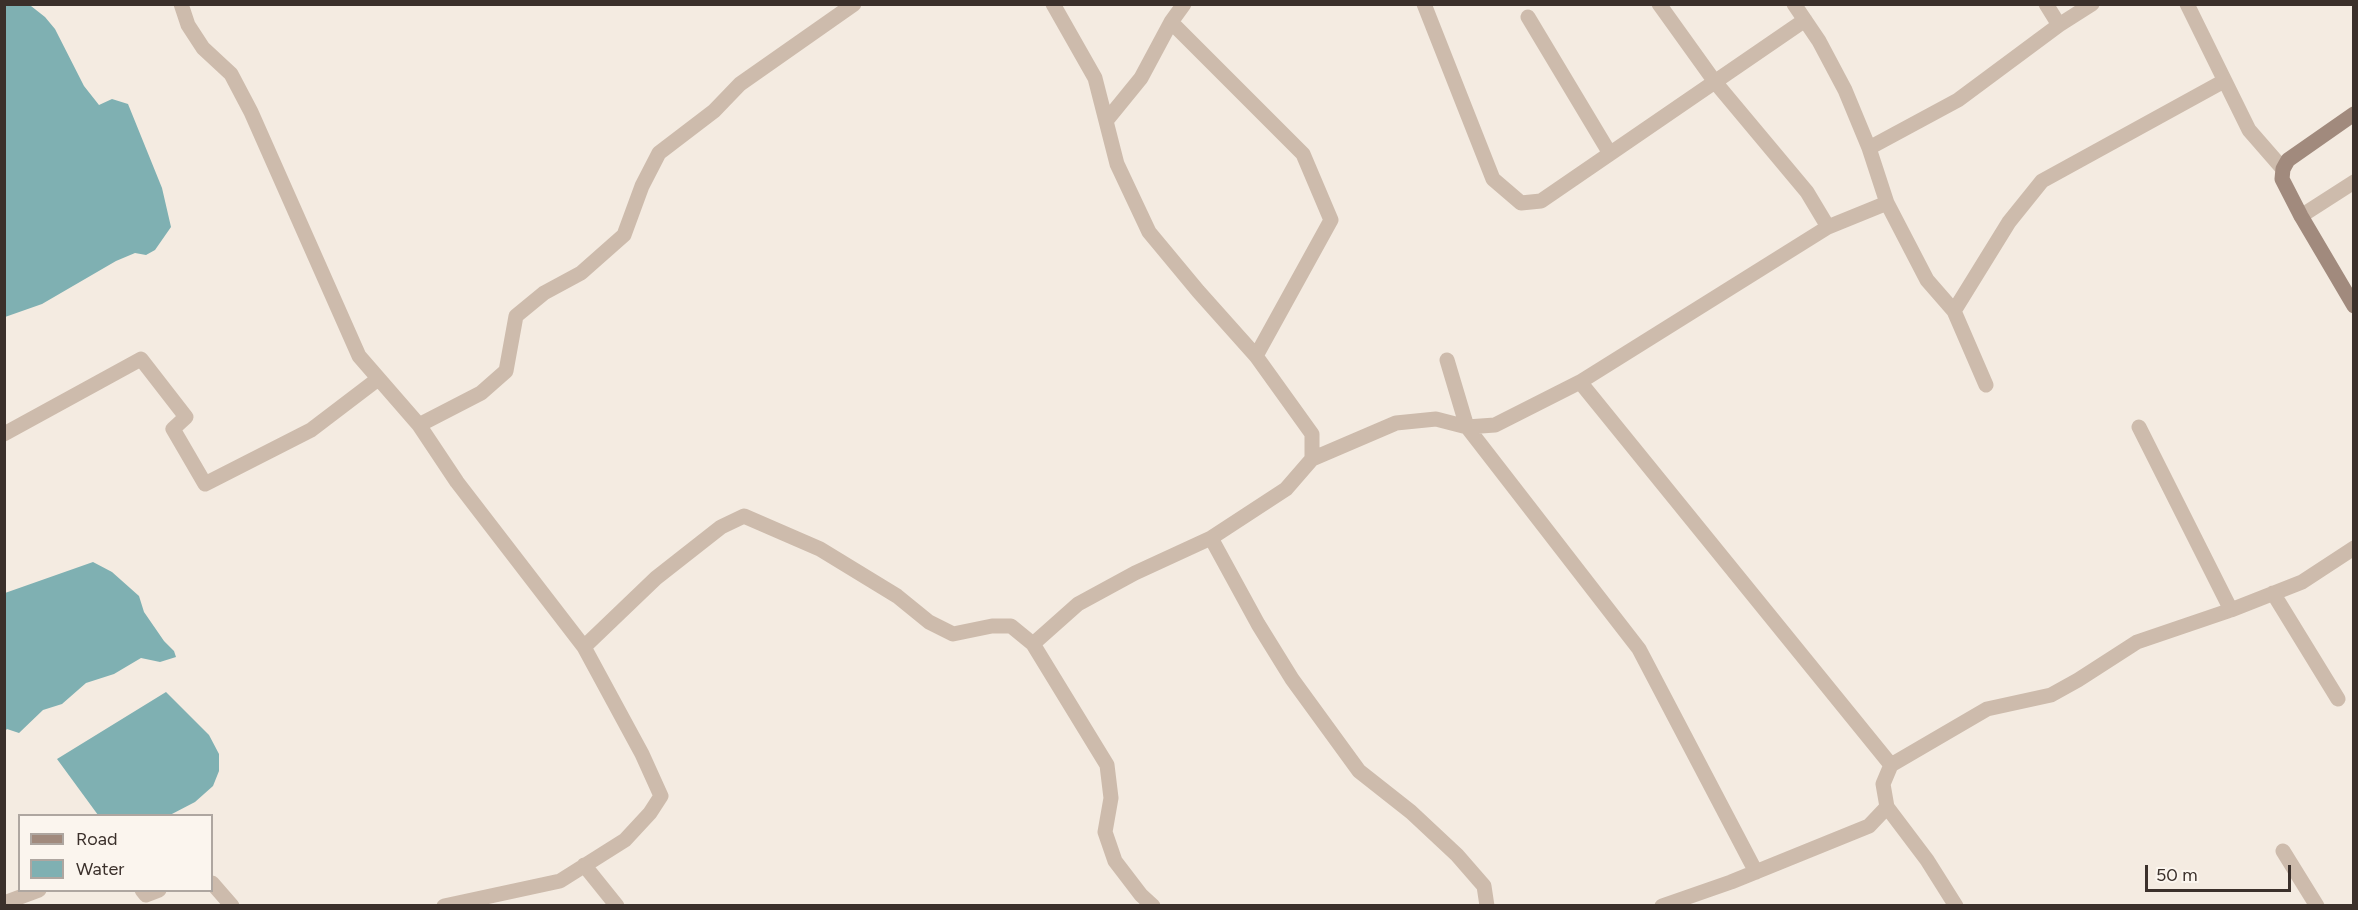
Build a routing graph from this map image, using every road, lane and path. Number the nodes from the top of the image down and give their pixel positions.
1 (181, 4) edge
2 (854, 4) edge
3 (1053, 4) edge
4 (1184, 4) edge
5 (1424, 4) edge
6 (1659, 4) edge
7 (1794, 4) edge
8 (2046, 4) edge
9 (2092, 4) edge
10 (2187, 4) edge
11 (1528, 16) dead end
12 (1805, 20) junction
13 (1172, 22) junction
14 (2059, 25) junction
15 (2224, 81) junction
16 (1715, 82) junction
17 (2354, 114) edge
18 (1106, 121) junction
19 (1869, 148) junction
20 (1609, 152) junction
21 (2283, 169) junction
22 (2354, 182) edge
23 (1887, 203) junction
24 (2301, 216) junction
25 (1828, 227) junction
26 (2354, 306) edge
27 (1954, 310) junction
28 (1256, 356) junction
29 (1447, 360) dead end
30 (378, 379) junction
31 (1580, 382) junction
32 (1986, 385) dead end
33 (419, 425) junction
34 (1467, 427) junction
35 (2139, 428) dead end
36 (4, 434) edge
37 (1312, 459) junction
38 (1211, 538) junction
39 (2354, 548) edge
40 (2273, 593) junction
41 (2232, 610) junction
42 (1033, 644) junction
43 (584, 647) junction
44 (2338, 699) dead end
45 (1892, 765) junction
46 (1887, 807) junction
47 (2283, 851) dead end
48 (584, 865) junction
49 (1756, 872) junction
50 (213, 884) edge
51 (36, 892) edge
52 (142, 892) edge
53 (156, 892) edge
54 (4, 903) edge
55 (232, 906) edge
56 (444, 906) edge
57 (617, 906) edge
58 (1153, 906) edge
59 (1487, 906) edge
60 (1662, 906) edge
61 (1956, 906) edge
62 (2317, 906) edge

1 - 30 street
2 - 33 street
3 - 18 street
4 - 13 street
5 - 20 street
6 - 16 street
7 - 12 street
8 - 14 street
9 - 14 street
10 - 15 street
11 - 20 street
12 - 16 street
12 - 19 street
13 - 18 street
13 - 28 street
14 - 19 street
15 - 21 street
15 - 27 street
16 - 20 street
16 - 25 street
17 - 21 main road
18 - 28 street
19 - 23 street
21 - 24 main road
22 - 24 street
23 - 25 street
23 - 27 street
24 - 26 main road
25 - 31 street
27 - 32 street
28 - 37 street
29 - 34 street
30 - 33 street
30 - 36 street
31 - 34 street
31 - 45 street
33 - 43 street
34 - 37 street
34 - 49 street
35 - 41 street
37 - 38 street
38 - 42 street
38 - 59 street
39 - 40 street
40 - 41 street
40 - 44 street
41 - 45 street
42 - 43 street
42 - 58 street
43 - 48 street
45 - 46 street
46 - 49 street
46 - 61 street
47 - 62 street
48 - 56 street
48 - 57 street
49 - 60 street
50 - 55 street
51 - 54 street
52 - 53 street

